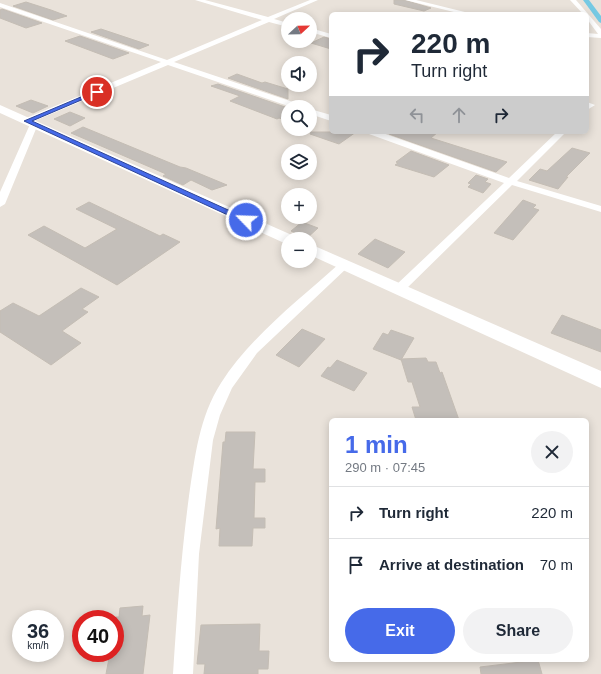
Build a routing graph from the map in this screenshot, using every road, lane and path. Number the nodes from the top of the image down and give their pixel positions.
1 (198, 0) edge
2 (315, 0) edge
3 (408, 0) edge
4 (573, 0) edge
5 (0, 5) edge
6 (461, 12) edge
7 (585, 12) edge
8 (589, 17) edge
9 (268, 19) junction
10 (281, 23) edge
11 (317, 32) edge
12 (601, 34) edge
13 (329, 35) edge
14 (589, 35) edge
15 (167, 62) junction
16 (281, 101) edge
17 (0, 109) edge
18 (317, 113) edge
19 (329, 117) edge
20 (30, 123) junction
21 (378, 134) edge
22 (560, 134) edge
23 (511, 182) junction
24 (0, 204) edge
25 (601, 209) edge
26 (281, 236) edge
27 (317, 252) edge
28 (344, 264) junction
29 (398, 289) junction
30 (601, 380) edge
31 (182, 674) edge

1 - 9 street
2 - 9 street
3 - 6 street
4 - 7 street
5 - 15 street
8 - 12 street
9 - 10 street
9 - 15 street
11 - 13 street
12 - 14 street
15 - 16 street
15 - 20 street
17 - 20 street
18 - 19 street
20 - 24 street
20 - 26 street
21 - 23 street
22 - 23 street
23 - 25 street
23 - 29 street
27 - 28 street
28 - 29 street
28 - 31 street
29 - 30 street

